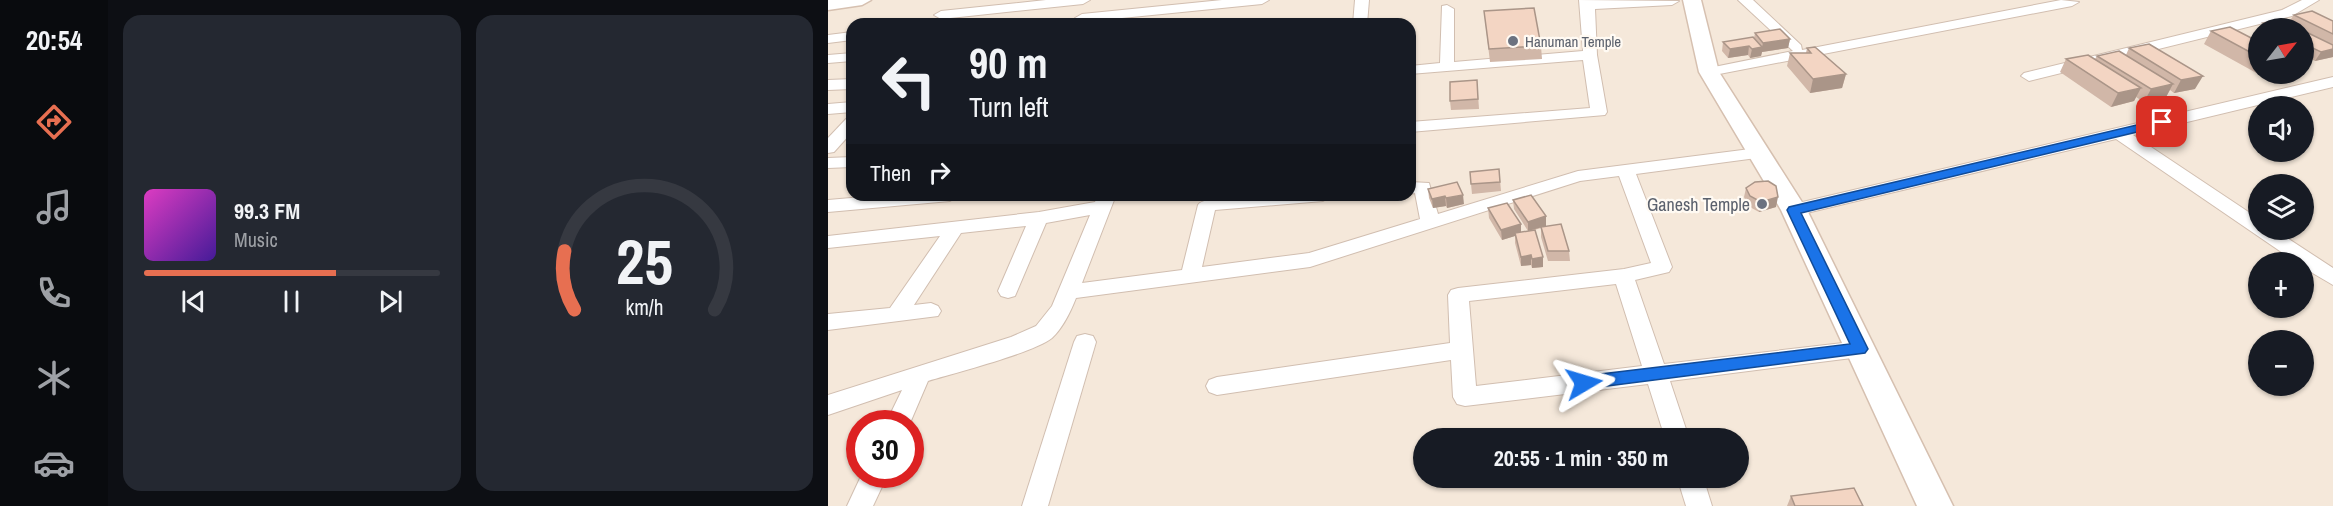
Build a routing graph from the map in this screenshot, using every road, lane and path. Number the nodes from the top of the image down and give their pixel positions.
1 (862, 0) edge
2 (951, 0) edge
3 (1083, 0) edge
4 (1091, 0) edge
5 (1262, 0) edge
6 (1362, 0) edge
7 (1686, 0) edge
8 (1745, 0) edge
9 (2068, 0) edge
10 (2312, 0) edge
11 (1587, 3) edge
12 (1216, 4) junction
13 (830, 6) edge
14 (1447, 9) dead end
15 (939, 18) edge
16 (946, 18) edge
17 (1082, 18) edge
18 (1104, 18) edge
19 (1212, 18) edge
20 (1360, 18) edge
21 (846, 37) edge
22 (828, 39) edge
23 (1802, 54) junction
24 (1590, 55) junction
25 (846, 58) edge
26 (828, 59) edge
27 (1447, 67) junction
28 (1416, 70) edge
29 (1708, 72) junction
30 (2029, 75) dead end
31 (2333, 82) edge
32 (846, 84) edge
33 (828, 85) edge
34 (846, 108) edge
35 (828, 109) edge
36 (1416, 127) edge
37 (843, 131) edge
38 (2119, 133) junction
39 (828, 148) edge
40 (1758, 153) junction
41 (846, 162) edge
42 (828, 163) edge
43 (1626, 170) junction
44 (1416, 188) edge
45 (883, 201) edge
46 (1104, 201) edge
47 (1253, 201) edge
48 (828, 206) edge
49 (1794, 210) junction
50 (1040, 218) junction
51 (2248, 221) edge
52 (1430, 222) junction
53 (955, 228) junction
54 (2279, 240) edge
55 (828, 242) edge
56 (2327, 268) edge
57 (1190, 276) junction
58 (1624, 276) junction
59 (1008, 291) dead end
60 (1067, 292) junction
61 (931, 311) dead end
62 (896, 315) junction
63 (828, 322) edge
64 (1085, 342) dead end
65 (1860, 349) junction
66 (1462, 350) junction
67 (1655, 374) junction
68 (920, 375) junction
69 (1216, 386) dead end
70 (828, 405) edge
71 (904, 410) edge
72 (1674, 428) edge
73 (868, 488) edge
74 (1693, 488) edge
75 (860, 506) edge
76 (1035, 506) edge
77 (1699, 506) edge
78 (1935, 506) edge

1 - 13 main road
2 - 15 street
3 - 16 street
4 - 17 street
5 - 12 street
6 - 20 street
7 - 11 street
7 - 29 main road
8 - 23 street
9 - 23 street
10 - 30 street
11 - 24 street
12 - 18 street
12 - 19 street
14 - 27 street
21 - 22 street
23 - 29 street
24 - 27 street
24 - 36 street
25 - 26 street
27 - 28 street
29 - 40 main road
31 - 38 street
32 - 33 street
34 - 35 street
37 - 39 street
38 - 49 street
38 - 51 street
40 - 43 street
40 - 49 main road
41 - 42 street
43 - 52 street
43 - 58 street
44 - 52 street
45 - 48 street
46 - 50 street
46 - 60 street
47 - 57 street
49 - 65 main road
50 - 53 street
50 - 59 street
52 - 57 street
53 - 55 street
53 - 62 street
54 - 56 street
57 - 60 street
58 - 66 street
58 - 67 street
60 - 68 street
61 - 62 street
62 - 63 street
64 - 76 street
65 - 67 street
65 - 78 main road
66 - 67 street
66 - 69 street
67 - 72 street
68 - 70 street
68 - 71 street
73 - 75 street
74 - 77 street

